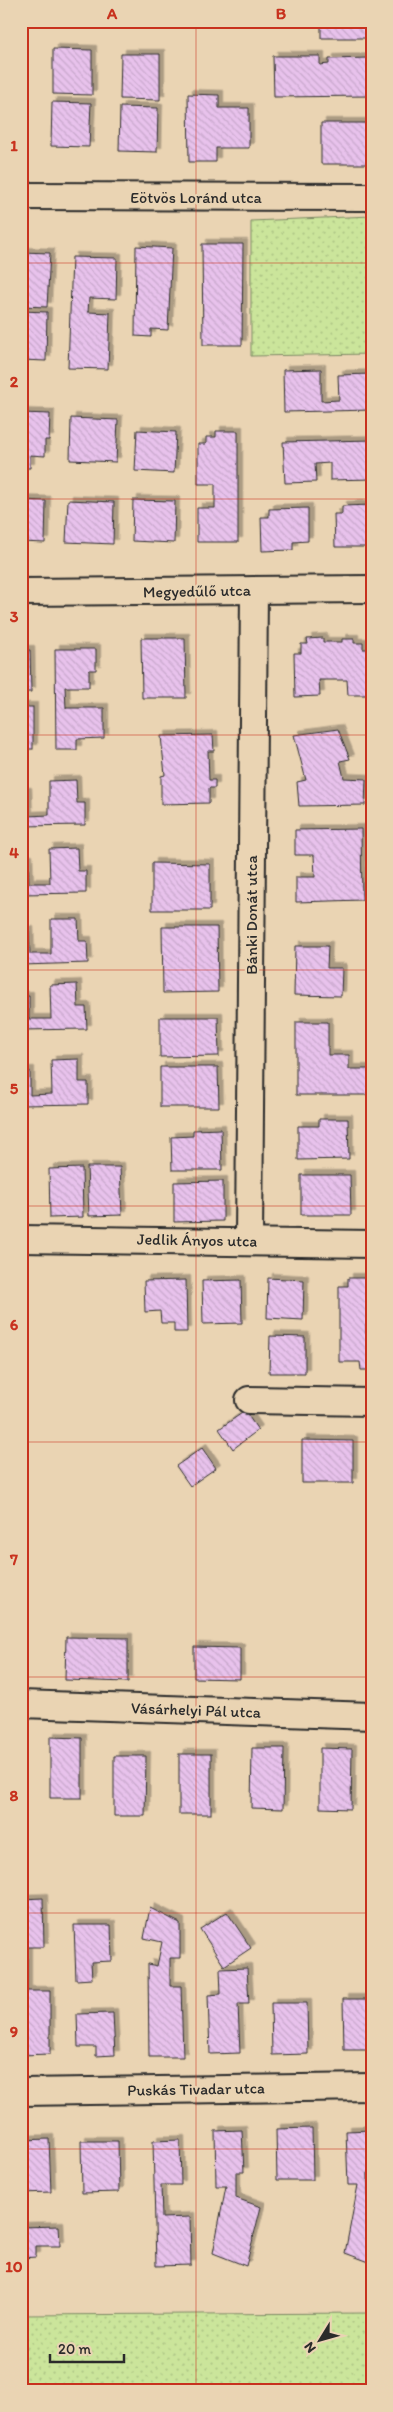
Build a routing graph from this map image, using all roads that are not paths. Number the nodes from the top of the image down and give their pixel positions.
1 (21, 196) edge
2 (372, 197) edge
3 (372, 589) edge
4 (254, 590) junction
5 (21, 592) edge
6 (21, 1239) edge
7 (249, 1240) junction
8 (372, 1244) edge
9 (249, 1400) dead end
10 (372, 1402) edge
11 (21, 1704) edge
12 (372, 1716) edge
13 (372, 2087) edge
14 (21, 2092) edge

1 - 2 street, Eötvös Loránd utca
3 - 4 street, Megyedűlő utca
4 - 5 street, Megyedűlő utca
4 - 7 street, Bánki Donát utca
6 - 7 street, Jedlik Ányos utca
7 - 8 street, Jedlik Ányos utca
9 - 10 street
11 - 12 street, Vásárhelyi Pál utca
13 - 14 street, Puskás Tivadar utca

